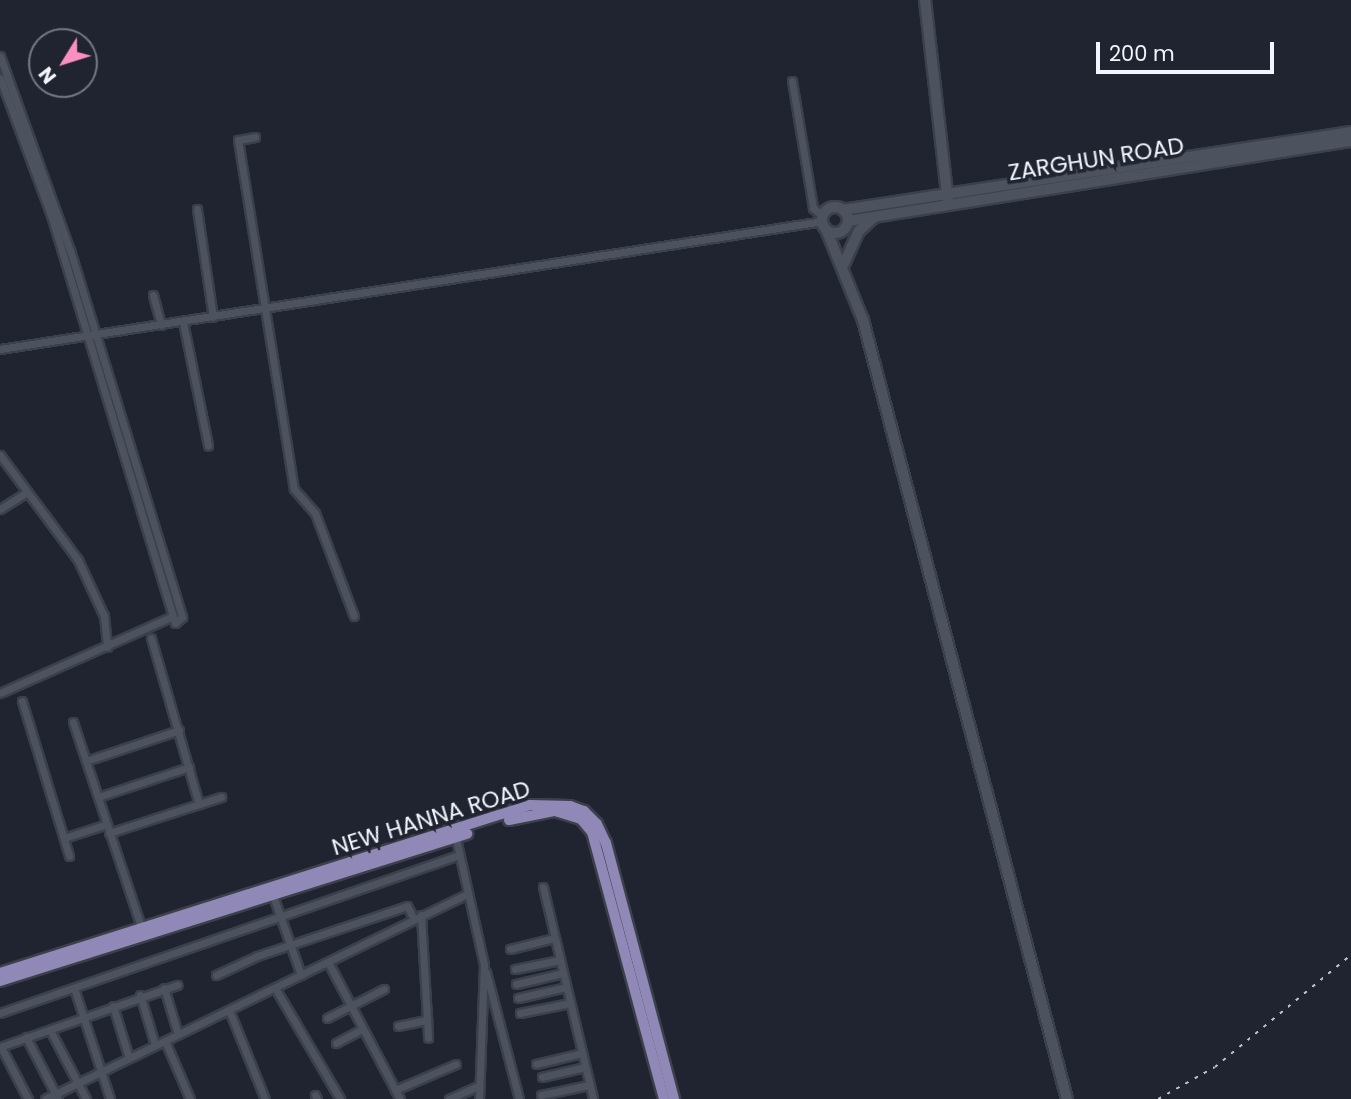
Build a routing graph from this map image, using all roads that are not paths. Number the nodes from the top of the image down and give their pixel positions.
1 (925, 0) edge
2 (0, 56) edge
3 (0, 78) edge
4 (792, 80) dead end
5 (1351, 132) edge
6 (255, 137) dead end
7 (1351, 141) edge
8 (948, 200) junction
9 (197, 209) dead end
10 (873, 218) junction
11 (844, 221) junction
12 (824, 222) junction
13 (844, 267) junction
14 (153, 295) dead end
15 (264, 310) junction
16 (213, 317) junction
17 (183, 322) junction
18 (161, 325) junction
19 (90, 335) junction
20 (0, 349) edge
21 (208, 445) dead end
22 (0, 455) edge
23 (27, 492) junction
24 (0, 509) edge
25 (354, 616) dead end
26 (151, 638) dead end
27 (107, 647) junction
28 (0, 693) edge
29 (22, 701) dead end
30 (73, 722) dead end
31 (179, 730) junction
32 (86, 761) junction
33 (189, 767) junction
34 (98, 797) junction
35 (221, 797) dead end
36 (199, 804) junction
37 (107, 824) junction
38 (109, 833) junction
39 (455, 834) junction
40 (64, 838) junction
41 (458, 855) junction
42 (69, 856) dead end
43 (543, 887) dead end
44 (272, 894) junction
45 (467, 894) junction
46 (279, 916) junction
47 (417, 917) junction
48 (142, 929) junction
49 (554, 938) junction
50 (290, 945) junction
51 (510, 949) dead end
52 (559, 960) junction
53 (328, 962) junction
54 (484, 965) junction
55 (515, 970) dead end
56 (0, 973) edge
57 (563, 973) junction
58 (216, 975) dead end
59 (302, 975) junction
60 (0, 981) edge
61 (516, 984) dead end
62 (177, 985) dead end
63 (566, 987) junction
64 (74, 988) junction
65 (164, 988) junction
66 (275, 988) junction
67 (384, 989) dead end
68 (140, 995) junction
69 (518, 999) dead end
70 (570, 1003) junction
71 (113, 1006) junction
72 (350, 1007) junction
73 (229, 1010) junction
74 (0, 1013) edge
75 (520, 1013) dead end
76 (83, 1017) junction
77 (327, 1018) dead end
78 (427, 1020) junction
79 (398, 1026) dead end
80 (362, 1029) junction
81 (50, 1030) junction
82 (178, 1034) junction
83 (26, 1038) junction
84 (428, 1038) dead end
85 (165, 1041) junction
86 (336, 1043) dead end
87 (155, 1045) junction
88 (0, 1047) edge
89 (582, 1053) junction
90 (129, 1058) junction
91 (456, 1064) dead end
92 (536, 1064) dead end
93 (585, 1067) junction
94 (101, 1072) junction
95 (541, 1077) dead end
96 (78, 1083) junction
97 (589, 1085) junction
98 (478, 1086) junction
99 (395, 1090) junction
100 (541, 1095) dead end
101 (57, 1097) edge
102 (28, 1099) edge
103 (46, 1099) edge
104 (86, 1099) edge
105 (110, 1099) edge
106 (190, 1099) edge
107 (265, 1099) edge
108 (340, 1099) edge
109 (400, 1099) edge
110 (449, 1099) edge
111 (478, 1099) edge
112 (519, 1099) edge
113 (593, 1099) edge
114 (664, 1099) edge
115 (674, 1099) edge
116 (1067, 1099) edge

1 - 8 street
2 - 19 street
3 - 19 street
4 - 12 street
5 - 8 street
6 - 15 street
7 - 8 street, ZARGHUN ROAD
8 - 10 street, ZARGHUN ROAD
8 - 11 street
9 - 16 street
10 - 11 street, ZARGHUN ROAD
10 - 13 street
11 - 12 street
11 - 12 street
11 - 13 street
12 - 13 street
12 - 15 street
13 - 116 street
14 - 18 street
15 - 16 street
15 - 25 street
16 - 17 street
17 - 18 street
17 - 21 street
18 - 19 street
19 - 20 street
19 - 27 street
22 - 23 street
23 - 24 street
23 - 27 street
26 - 31 street
27 - 28 street
29 - 40 street
30 - 32 street
31 - 32 street
31 - 33 street
32 - 34 street
33 - 34 street
33 - 36 street
34 - 37 street
35 - 36 street
36 - 38 street
37 - 38 street
37 - 40 street
38 - 48 street
39 - 41 street
39 - 44 main road, NEW HANNA ROAD
39 - 114 main road, NEW HANNA ROAD
39 - 115 main road, NEW HANNA ROAD
40 - 42 street
41 - 45 street
41 - 46 street
43 - 49 street
44 - 46 street
44 - 48 main road, NEW HANNA ROAD
44 - 60 main road, NEW HANNA ROAD
45 - 47 street
45 - 54 street
46 - 50 street
46 - 64 street
47 - 50 street
47 - 53 street
47 - 78 street
48 - 56 main road, NEW HANNA ROAD
49 - 51 street
49 - 52 street
50 - 58 street
50 - 59 street
52 - 55 street
52 - 57 street
53 - 59 street
53 - 72 street
54 - 98 street
54 - 112 street
57 - 61 street
57 - 63 street
59 - 66 street
62 - 65 street
63 - 69 street
63 - 70 street
64 - 74 street
64 - 76 street
65 - 68 street
65 - 82 street
66 - 73 street
66 - 108 street
67 - 72 street
68 - 71 street
68 - 87 street
70 - 75 street
70 - 89 street
71 - 76 street
71 - 90 street
72 - 77 street
72 - 80 street
73 - 82 street
73 - 107 street
76 - 81 street
76 - 94 street
78 - 79 street
78 - 84 street
80 - 86 street
80 - 99 street
81 - 83 street
81 - 96 street
82 - 85 street
83 - 88 street
83 - 101 street
85 - 87 street
85 - 106 street
87 - 90 street
88 - 102 street
89 - 92 street
89 - 93 street
90 - 94 street
91 - 99 street
93 - 95 street
93 - 97 street
94 - 96 street
94 - 105 street
96 - 101 street
96 - 104 street
97 - 100 street
97 - 113 street
98 - 110 street
98 - 111 street
99 - 109 street
101 - 103 street

